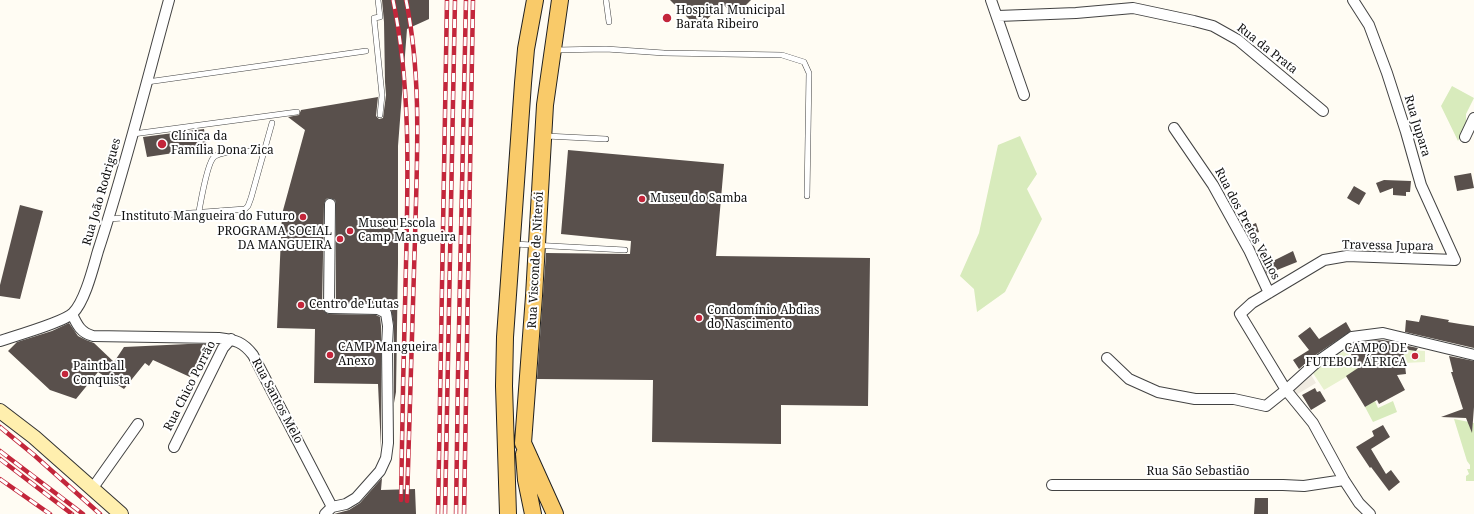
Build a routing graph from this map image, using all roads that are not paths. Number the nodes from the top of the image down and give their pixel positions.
1 (169, 0) edge
2 (378, 0) edge
3 (535, 0) edge
4 (560, 0) edge
5 (606, 0) edge
6 (991, 0) edge
7 (1353, 0) edge
8 (1133, 4) edge
9 (998, 16) junction
10 (609, 22) dead end
11 (526, 49) junction
12 (553, 50) junction
13 (366, 51) dead end
14 (146, 82) junction
15 (523, 83) junction
16 (547, 88) junction
17 (1024, 95) dead end
18 (1323, 111) dead end
19 (297, 112) dead end
20 (380, 115) dead end
21 (272, 123) dead end
22 (1473, 125) edge
23 (1174, 128) dead end
24 (132, 134) junction
25 (543, 136) junction
26 (1465, 137) dead end
27 (606, 138) dead end
28 (264, 151) junction
29 (807, 196) dead end
30 (330, 204) dead end
31 (199, 211) junction
32 (109, 219) junction
33 (511, 244) junction
34 (537, 244) junction
35 (625, 250) dead end
36 (1455, 260) joint
37 (1269, 293) junction
38 (72, 314) junction
39 (231, 339) junction
40 (0, 341) edge
41 (1474, 355) edge
42 (1107, 358) dead end
43 (1286, 390) junction
44 (0, 411) edge
45 (138, 424) dead end
46 (523, 443) junction
47 (174, 447) dead end
48 (1344, 480) junction
49 (1052, 485) dead end
50 (92, 489) junction
51 (507, 493) junction
52 (332, 507) junction
53 (121, 514) edge
54 (324, 514) edge
55 (508, 514) edge
56 (512, 514) edge
57 (533, 514) edge
58 (555, 514) edge
59 (1370, 514) edge

1 - 14 street, Rua João Rodrigues
2 - 20 lane
3 - 11 main road, Rua Visconde de Niterói
4 - 12 main road, Rua Visconde de Niterói
5 - 10 lane
6 - 9 street
7 - 36 street, Rua Jupara
8 - 9 street, Rua da Prata
8 - 18 street, Rua da Prata
9 - 17 street
11 - 12 main road
11 - 15 main road, Rua Visconde de Niterói
12 - 16 main road, Rua Visconde de Niterói
12 - 29 lane
13 - 14 lane
14 - 24 street, Rua João Rodrigues
15 - 16 main road
15 - 33 main road, Rua Visconde de Niterói
16 - 25 main road, Rua Visconde de Niterói
19 - 24 lane
21 - 28 lane
22 - 26 street
23 - 37 street, Rua dos Pretos Velhos
24 - 32 street, Rua João Rodrigues
25 - 27 lane
25 - 34 main road, Rua Visconde de Niterói
28 - 31 lane
28 - 31 lane
30 - 52 street
31 - 32 lane
32 - 38 street, Rua João Rodrigues
33 - 34 lane
33 - 51 main road, Rua Visconde de Niterói
34 - 35 lane
34 - 46 main road, Rua Visconde de Niterói
36 - 37 street, Travessa Jupara
37 - 43 street, Travessa Jupara
38 - 39 street, Rua Santos Melo
38 - 40 street
39 - 47 street, Rua Chico Porrão
39 - 52 street, Rua Santos Melo
41 - 43 street
42 - 43 street
43 - 48 street
44 - 50 main road
45 - 50 street
46 - 57 main road
46 - 58 main road, Rua Visconde de Niterói
48 - 49 street, Rua São Sebastião
48 - 59 street
50 - 53 main road
51 - 55 main road, Rua Visconde de Niterói
51 - 56 main road
52 - 54 street

